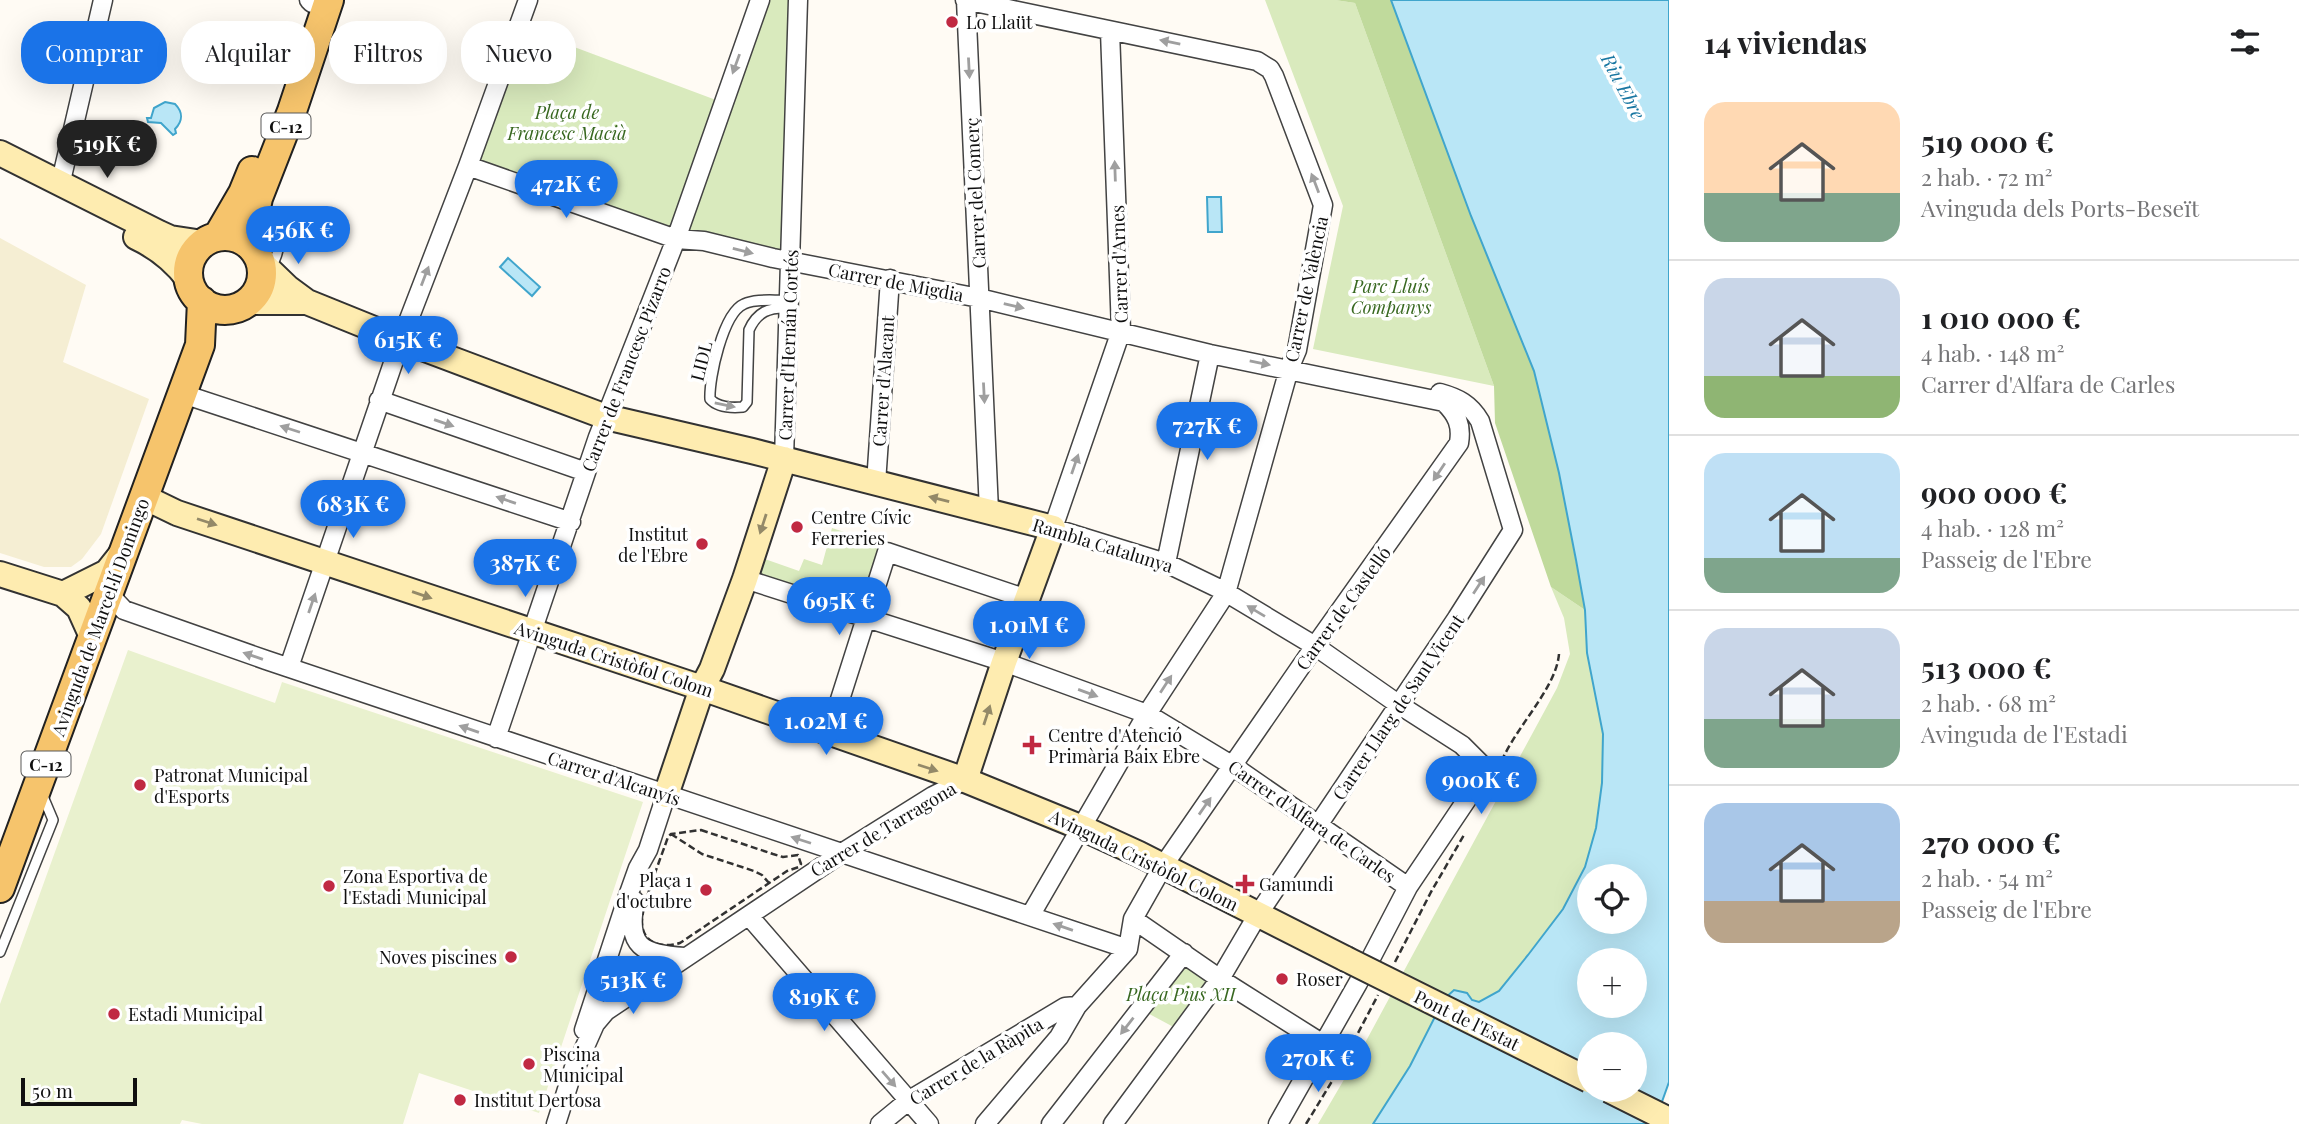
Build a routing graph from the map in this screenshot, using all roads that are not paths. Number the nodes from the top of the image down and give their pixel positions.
1 (103, 0) edge
2 (528, 0) edge
3 (760, 0) edge
4 (798, 0) edge
5 (966, 0) edge
6 (316, 1) edge
7 (1110, 30) junction
8 (0, 153) edge
9 (468, 166) junction
10 (0, 170) edge
11 (61, 181) junction
12 (210, 239) junction
13 (676, 239) junction
14 (790, 261) junction
15 (890, 279) junction
16 (254, 281) junction
17 (195, 290) junction
18 (979, 298) junction
19 (307, 302) junction
20 (788, 304) junction
21 (1121, 331) junction
22 (401, 340) junction
23 (200, 345) junction
24 (1297, 350) junction
25 (1210, 354) junction
26 (1290, 369) junction
27 (183, 394) junction
28 (379, 400) junction
29 (606, 417) junction
30 (1456, 447) junction
31 (363, 452) junction
32 (784, 459) junction
33 (586, 472) junction
34 (1497, 480) junction
35 (876, 483) junction
36 (144, 497) junction
37 (989, 512) junction
38 (571, 522) junction
39 (1053, 528) junction
40 (125, 549) junction
41 (326, 562) junction
42 (1166, 563) junction
43 (0, 575) edge
44 (745, 579) junction
45 (108, 593) junction
46 (1226, 593) junction
47 (63, 594) junction
48 (1027, 599) junction
49 (865, 618) junction
50 (534, 632) junction
51 (93, 639) junction
52 (1315, 646) junction
53 (1004, 662) junction
54 (289, 667) junction
55 (702, 688) junction
56 (1398, 704) junction
57 (1147, 715) junction
58 (829, 734) junction
59 (496, 738) junction
60 (1233, 766) junction
61 (965, 780) junction
62 (38, 787) junction
63 (667, 795) junction
64 (1318, 825) junction
65 (1080, 827) junction
66 (648, 850) junction
67 (842, 853) junction
68 (1163, 866) junction
69 (2, 881) edge
70 (1408, 887) junction
71 (749, 916) junction
72 (1030, 916) junction
73 (1257, 916) junction
74 (1133, 919) junction
75 (1128, 949) junction
76 (0, 952) edge
77 (1184, 953) junction
78 (684, 957) junction
79 (1346, 959) joint
80 (1220, 979) junction
81 (598, 985) junction
82 (614, 1005) junction
83 (1077, 1006) junction
84 (1323, 1045) junction
85 (575, 1069) junction
86 (1577, 1074) edge
87 (908, 1101) junction
88 (1633, 1102) edge
89 (1669, 1120) edge
90 (1116, 1123) edge
91 (556, 1124) edge
92 (880, 1124) edge
93 (929, 1124) edge
94 (985, 1124) edge
95 (1051, 1124) edge
96 (1278, 1124) edge

1 - 11 street
2 - 9 street
3 -> 13 street, Carrer de Francesc Pizarro
4 - 14 street, Carrer d'Hernán Cortés
5 - 7 street
5 -> 18 street, Carrer del Comerç
6 - 12 main road, C-12
6 - 16 main road, C-12
21 -> 7 street, Carrer d'Arnes
24 -> 7 street, Carrer de València
8 - 11 street
9 - 13 street, Carrer de Migdia
22 -> 9 street
10 - 17 street
11 - 12 street
12 - 16 main road
12 - 17 main road, C-12
13 -> 14 street, Carrer de Migdia
13 - 29 street, Carrer de Francesc Pizarro
14 - 15 street, Carrer de Migdia
14 - 20 street, Carrer d'Hernán Cortés
15 - 18 street, Carrer de Migdia
15 - 35 street, Carrer d'Alacant
16 - 17 main road
16 - 19 street
16 - 19 street
16 - 23 main road, Avinguda de Marcel·lí Domingo / C-12
17 - 23 main road, Avinguda de Marcel·lí Domingo / C-12
18 -> 21 street, Carrer de Migdia
18 -> 37 street, Carrer del Comerç
19 - 22 street, Rambla Catalunya
20 -> 20 lane, LIDL
20 - 32 street, Carrer d'Hernán Cortés
21 - 25 street, Carrer de Migdia
39 -> 21 street, Carrer d'Arnes
22 - 28 street
22 - 29 street, Rambla Catalunya
23 - 27 main road, Avinguda de Marcel·lí Domingo / C-12
24 - 26 street, Carrer de València
24 - 34 street
25 -> 26 street, Carrer de Migdia
25 - 42 street
26 - 30 street
26 - 46 street, Carrer de València
31 -> 27 street
27 - 36 main road, Avinguda de Marcel·lí Domingo / C-12
28 - 31 street
28 -> 33 street
29 - 32 street, Rambla Catalunya
29 - 33 street, Carrer de Francesc Pizarro
30 - 34 street
30 -> 52 street, Carrer de Castelló
38 -> 31 street
31 - 41 street
32 - 35 street, Rambla Catalunya
32 -> 44 street, Carrer d'Hernán Cortés
33 - 38 street, Carrer de Francesc Pizarro
56 -> 34 street, Carrer Llarg de Sant Vicent
37 -> 35 street, Rambla Catalunya
36 - 40 main road, Avinguda de Marcel·lí Domingo / C-12
36 -> 41 street, Avinguda Cristòfol Colom
37 - 39 street, Rambla Catalunya
38 - 50 street, Carrer de Francesc Pizarro
39 - 42 street, Rambla Catalunya
39 - 48 street, Carrer de Tarragona
40 - 45 main road, Avinguda de Marcel·lí Domingo / C-12
40 - 47 street
41 -> 50 street, Avinguda Cristòfol Colom
54 -> 41 street
42 - 46 street, Rambla Catalunya
43 - 47 street
44 - 49 street, Carrer d'Alfara de Carles
44 - 55 street, Carrer d'Hernán Cortés
45 - 51 main road, Avinguda de Marcel·lí Domingo / C-12
54 -> 45 street, Carrer d'Alcanyís
52 -> 46 street, Rambla Catalunya
57 -> 46 street, Carrer de València
47 - 51 street
48 - 49 street
48 - 53 street, Carrer de Tarragona
49 - 53 street, Carrer d'Alfara de Carles
49 - 58 street
50 - 55 street, Avinguda Cristòfol Colom
50 - 59 street, Carrer de Francesc Pizarro
51 - 62 main road, Avinguda de Marcel·lí Domingo / C-12
52 - 56 street, Rambla Catalunya
52 - 60 street, Carrer de Castelló
53 -> 57 street, Carrer d'Alfara de Carles
61 -> 53 street, Carrer de Tarragona
59 -> 54 street, Carrer d'Alcanyís
55 - 58 street, Avinguda Cristòfol Colom
55 - 63 street, Carrer d'Hernán Cortés
56 - 64 street, Carrer Llarg de Sant Vicent
56 - 70 street, Rambla Catalunya
57 - 60 street, Carrer d'Alfara de Carles
57 - 65 street, Carrer de València
58 -> 61 street, Avinguda Cristòfol Colom
59 - 63 street, Carrer d'Alcanyís
60 - 64 street, Carrer d'Alfara de Carles
68 -> 60 street, Carrer de Castelló
61 - 65 street, Avinguda Cristòfol Colom
61 - 67 street, Carrer de Tarragona
62 - 69 main road, Avinguda de Marcel·lí Domingo / C-12
62 - 76 lane
63 - 66 street
67 -> 63 street, Carrer d'Alcanyís
64 - 70 street, Carrer d'Alfara de Carles
64 - 73 street, Carrer Llarg de Sant Vicent
65 - 68 street, Avinguda Cristòfol Colom
65 - 72 street, Carrer de València
66 - 78 street
66 - 81 street
67 - 71 street, Carrer de Tarragona
67 - 72 street, Carrer d'Alcanyís
68 - 73 street, Avinguda Cristòfol Colom
68 - 74 street, Carrer de Castelló
70 - 84 street
71 - 78 street, Carrer de Tarragona
71 -> 87 street
75 -> 72 street, Carrer d'Alcanyís
73 - 79 street, Avinguda Cristòfol Colom
73 - 80 street, Carrer Llarg de Sant Vicent
74 - 75 street, Carrer de Castelló
74 - 77 street
75 - 83 street
77 - 80 street
77 -> 95 street
78 - 82 street, Carrer de Tarragona
79 - 86 street, Pont de l'Estat, bridge
80 - 84 street
80 - 90 street, Carrer Llarg de Sant Vicent
81 - 82 street
81 - 85 street
82 - 85 street, Carrer de Tarragona
83 - 87 street, Carrer de la Ràpita
83 - 94 street
84 - 96 street
85 - 91 street
87 - 92 street, Carrer de la Ràpita
87 - 93 street
88 - 89 street, bridge

